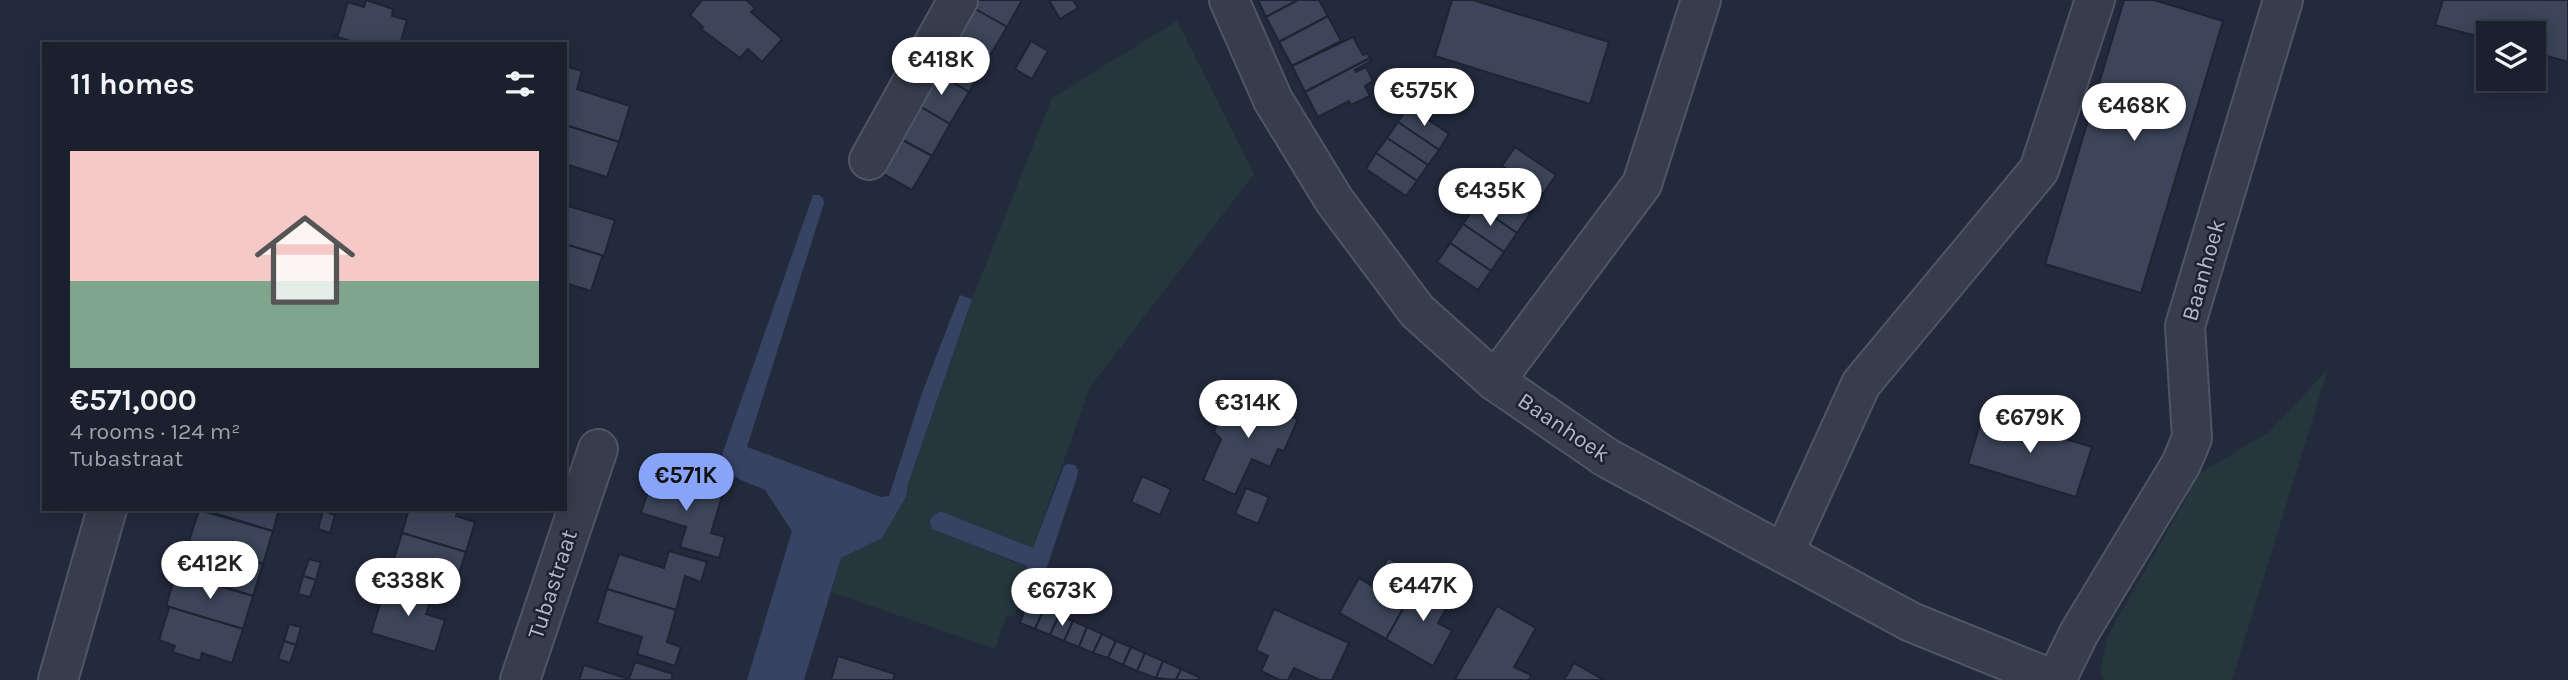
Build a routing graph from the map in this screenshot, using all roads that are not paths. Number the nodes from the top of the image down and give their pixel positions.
1 (958, 0) edge
2 (1229, 0) edge
3 (1701, 0) edge
4 (2095, 0) edge
5 (2283, 0) edge
6 (869, 160) dead end
7 (1495, 381) junction
8 (598, 449) dead end
9 (106, 511) edge
10 (1783, 554) junction
11 (58, 680) edge
12 (520, 680) edge
13 (2055, 680) edge

1 - 6 street
2 - 7 street, Baanhoek
3 - 7 street
4 - 10 street
5 - 13 street, Baanhoek
7 - 10 street, Baanhoek
8 - 12 street, Tubastraat
9 - 11 street
10 - 13 street, Baanhoek

